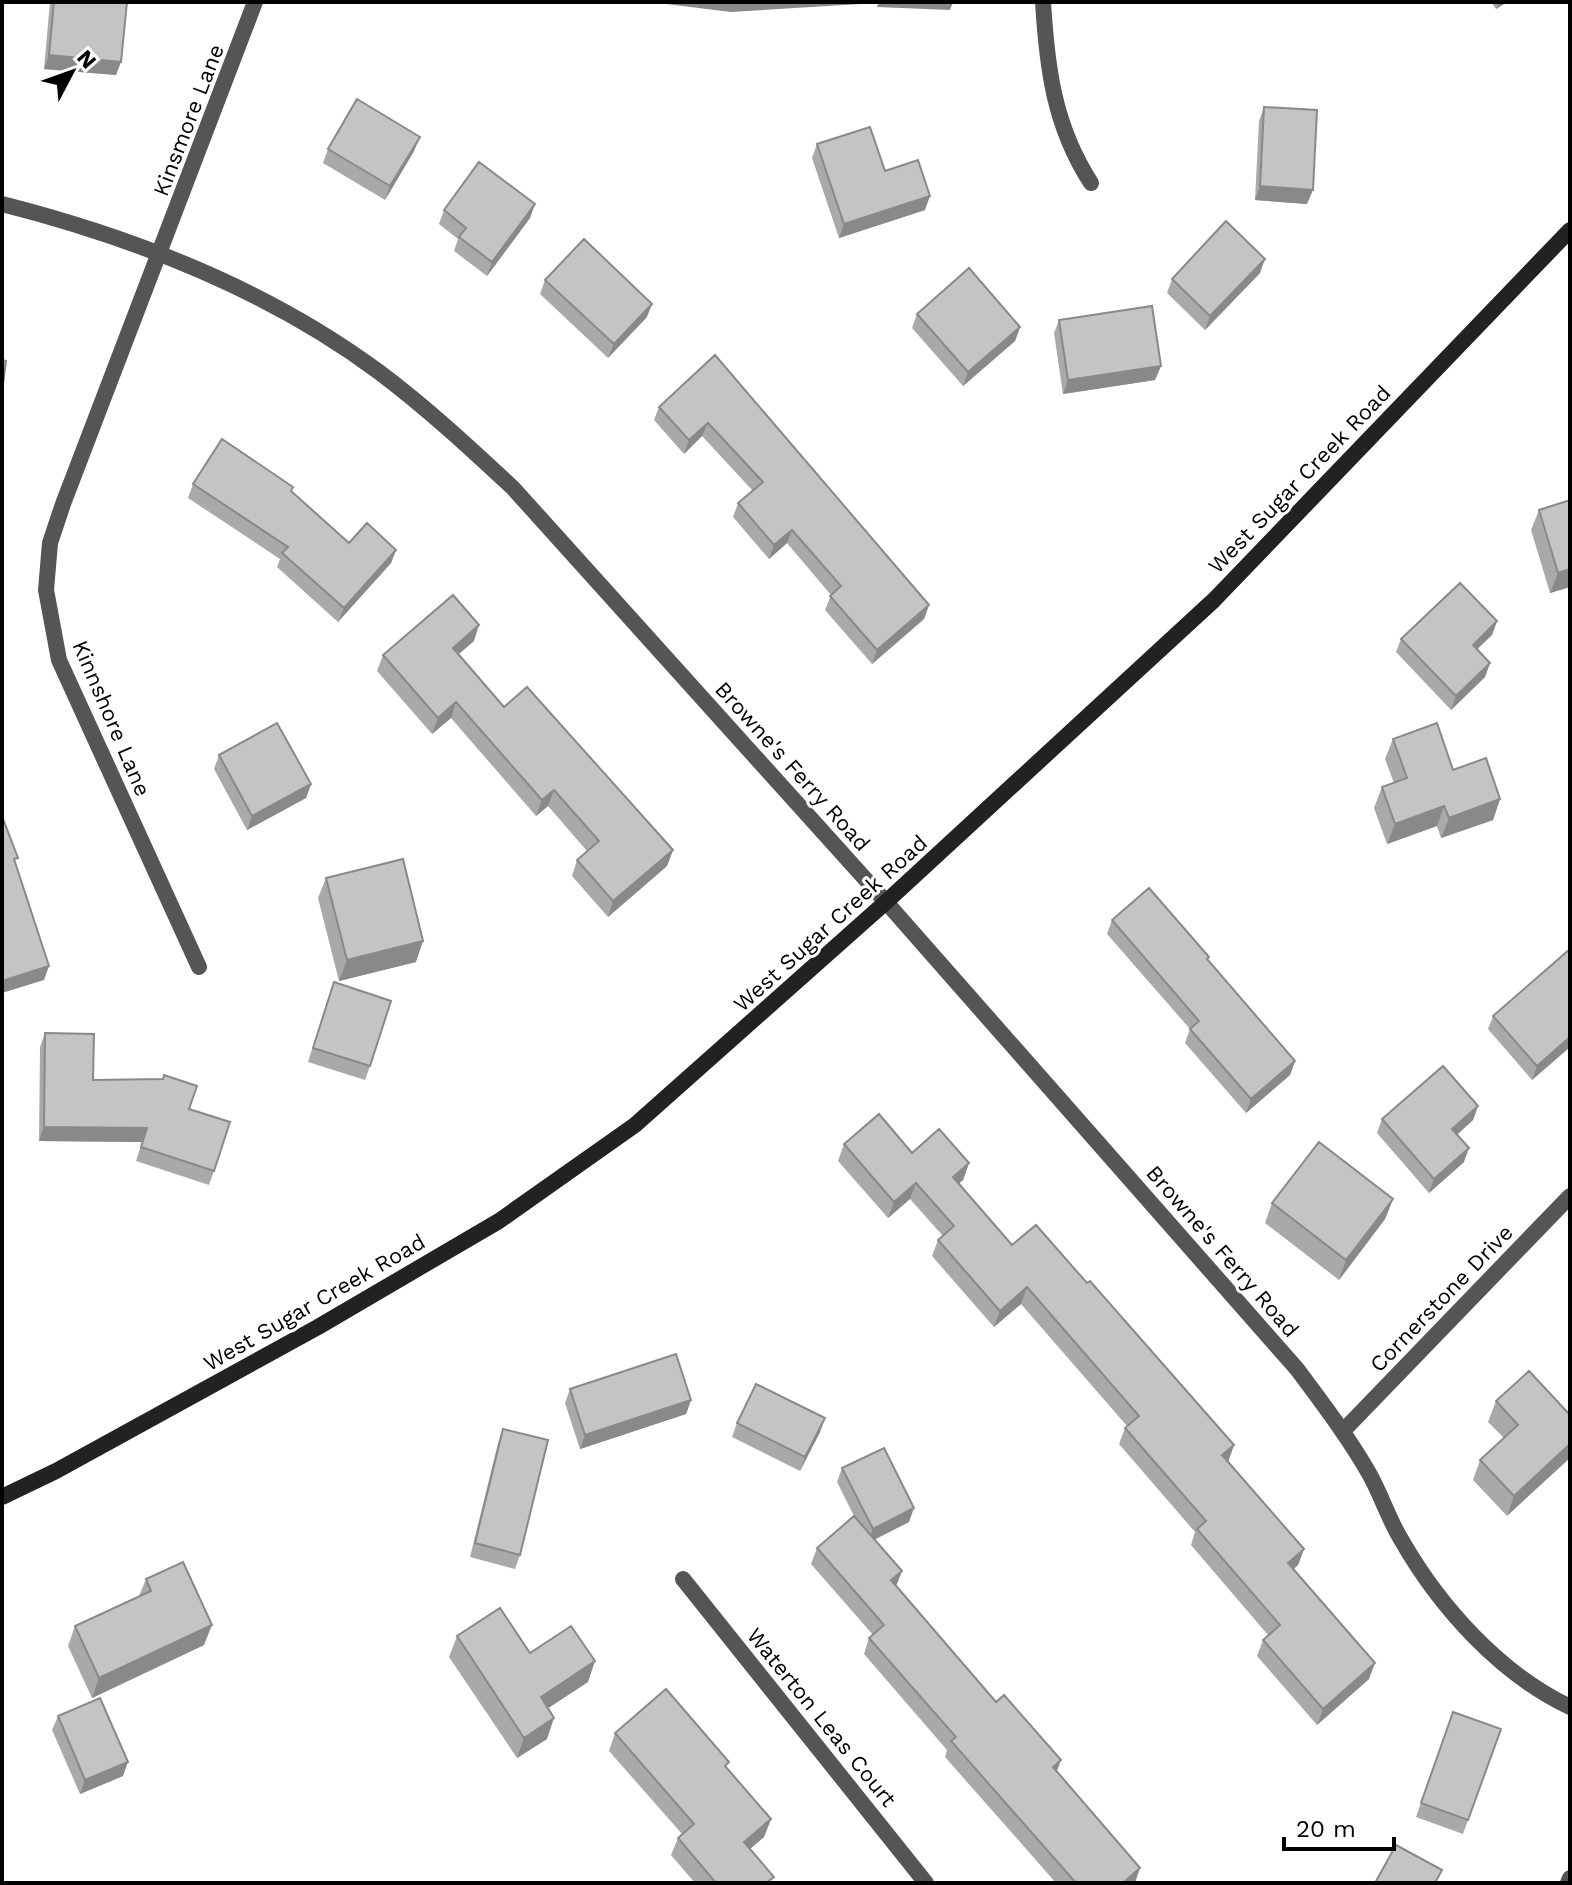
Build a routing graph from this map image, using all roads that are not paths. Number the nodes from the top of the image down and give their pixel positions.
1 (255, 2) edge
2 (1043, 2) edge
3 (1091, 183) dead end
4 (2, 204) edge
5 (1570, 230) edge
6 (160, 252) junction
7 (886, 902) junction
8 (199, 967) dead end
9 (1570, 1196) edge
10 (1343, 1431) junction
11 (2, 1497) edge
12 (683, 1579) dead end
13 (1570, 1707) edge
14 (926, 1883) edge

1 - 6 street, Kinsmore Lane
2 - 3 street
4 - 6 street, Browne's Ferry Road
5 - 7 main road, West Sugar Creek Road
6 - 7 street, Browne's Ferry Road
6 - 8 street, Kinnshore Lane
7 - 10 street, Browne's Ferry Road
7 - 11 main road, West Sugar Creek Road
9 - 10 street, Cornerstone Drive
10 - 13 street, Browne's Ferry Road
12 - 14 street, Waterton Leas Court

